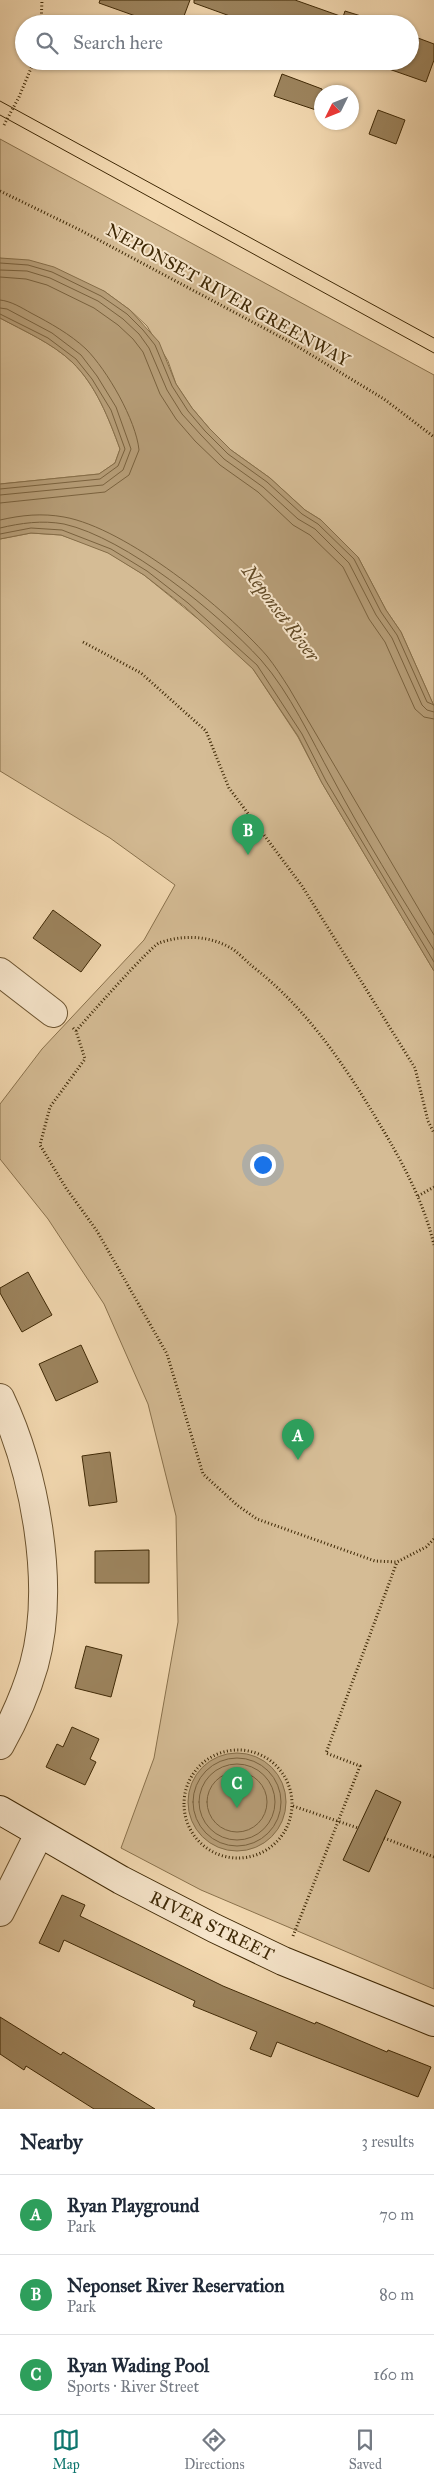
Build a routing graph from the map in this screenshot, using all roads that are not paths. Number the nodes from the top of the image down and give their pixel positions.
1 (0, 972) edge
2 (53, 1013) dead end
3 (0, 1398) edge
4 (0, 1745) edge
5 (0, 1810) edge
6 (39, 1834) junction
7 (0, 1912) edge
8 (434, 2022) edge

1 - 2 street
3 - 4 street
5 - 6 street, RIVER STREET
6 - 7 street
6 - 8 street, RIVER STREET

